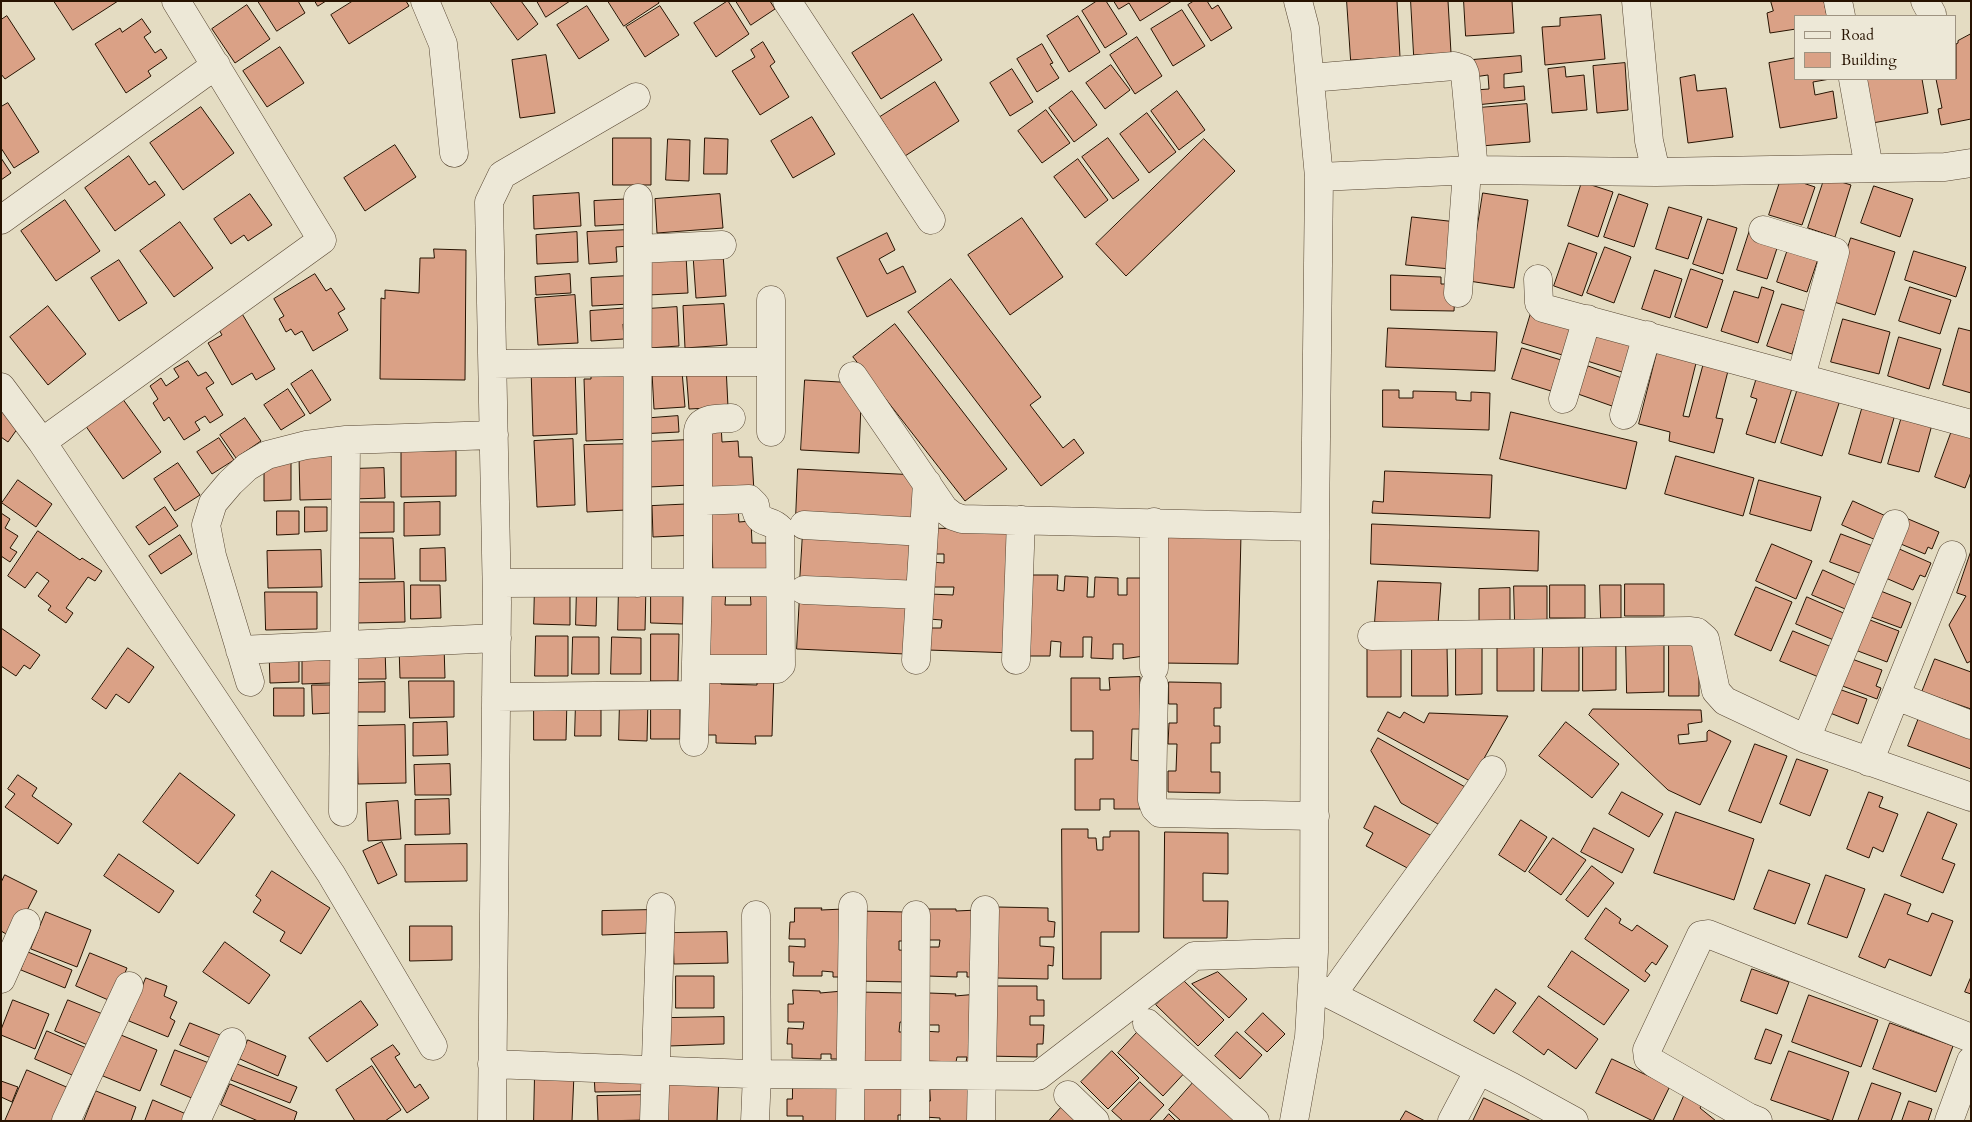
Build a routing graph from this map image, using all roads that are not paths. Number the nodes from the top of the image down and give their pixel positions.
1 (176, 1) edge
2 (425, 1) edge
3 (787, 1) edge
4 (1298, 1) edge
5 (1636, 1) edge
6 (1838, 1) edge
7 (1841, 15) edge
8 (216, 65) junction
9 (1310, 78) junction
10 (1852, 80) edge
11 (636, 97) dead end
12 (454, 153) dead end
13 (1971, 163) edge
14 (1869, 168) junction
15 (1470, 170) junction
16 (1656, 172) junction
17 (1319, 177) junction
18 (638, 198) dead end
19 (1, 220) edge
20 (931, 220) dead end
21 (1763, 230) dead end
22 (722, 245) dead end
23 (638, 249) junction
24 (1538, 280) dead end
25 (1458, 293) dead end
26 (771, 300) dead end
27 (1587, 319) junction
28 (1647, 335) junction
29 (638, 362) junction
30 (771, 362) junction
31 (493, 364) junction
32 (852, 376) dead end
33 (1801, 377) junction
34 (1, 387) edge
35 (1563, 399) dead end
36 (1624, 415) dead end
37 (731, 418) dead end
38 (1971, 424) edge
39 (771, 432) dead end
40 (494, 435) junction
41 (346, 440) junction
42 (42, 442) junction
43 (927, 483) junction
44 (699, 501) junction
45 (1021, 520) junction
46 (1154, 522) junction
47 (1895, 524) dead end
48 (804, 525) dead end
49 (1315, 527) junction
50 (924, 532) junction
51 (1952, 555) dead end
52 (497, 583) junction
53 (637, 583) junction
54 (698, 583) junction
55 (792, 586) junction
56 (920, 595) junction
57 (1372, 636) dead end
58 (497, 638) junction
59 (344, 646) junction
60 (240, 650) junction
61 (916, 660) dead end
62 (1016, 660) dead end
63 (250, 682) dead end
64 (695, 682) junction
65 (1896, 696) junction
66 (496, 697) junction
67 (1971, 725) edge
68 (1806, 739) junction
69 (694, 742) dead end
70 (1869, 762) junction
71 (1492, 770) dead end
72 (1971, 797) edge
73 (343, 812) dead end
74 (1315, 816) junction
75 (853, 906) dead end
76 (661, 907) dead end
77 (984, 910) dead end
78 (756, 915) dead end
79 (916, 916) dead end
80 (26, 923) dead end
81 (1314, 952) junction
82 (1, 978) edge
83 (129, 986) dead end
84 (1322, 990) junction
85 (1147, 1023) dead end
86 (1971, 1038) edge
87 (232, 1042) dead end
88 (433, 1046) dead end
89 (1971, 1061) edge
90 (492, 1064) junction
91 (1479, 1070) junction
92 (656, 1071) junction
93 (757, 1074) junction
94 (851, 1075) junction
95 (916, 1075) junction
96 (982, 1076) junction
97 (1068, 1095) dead end
98 (66, 1121) edge
99 (196, 1121) edge
100 (492, 1121) edge
101 (654, 1121) edge
102 (754, 1121) edge
103 (850, 1121) edge
104 (915, 1121) edge
105 (981, 1121) edge
106 (1095, 1121) edge
107 (1255, 1121) edge
108 (1294, 1121) edge
109 (1452, 1121) edge
110 (1574, 1121) edge
111 (1758, 1121) edge
112 (1949, 1121) edge

1 - 8 street
2 - 12 street
3 - 20 street
4 - 9 street
5 - 16 street
6 - 7 street
8 - 19 street
8 - 42 street
9 - 15 street
9 - 17 street
10 - 14 street
11 - 31 street
13 - 14 street
14 - 16 street
15 - 16 street
15 - 17 street
15 - 25 street
17 - 49 street
18 - 23 street
21 - 33 street
22 - 23 street
23 - 29 street
24 - 27 street
26 - 30 street
27 - 28 street
27 - 35 street
28 - 33 street
28 - 36 street
29 - 30 street
29 - 31 street
29 - 53 street
30 - 39 street
31 - 40 street
32 - 43 street
33 - 38 street
34 - 42 street
37 - 44 street
40 - 41 street
40 - 52 street
41 - 59 street
41 - 60 street
42 - 88 street
43 - 45 street
43 - 50 street
44 - 54 street
44 - 55 street
45 - 46 street
45 - 62 street
46 - 49 street
46 - 74 street
47 - 68 street
48 - 50 street
49 - 74 street
50 - 56 street
51 - 65 street
52 - 53 street
52 - 58 street
53 - 54 street
54 - 55 street
54 - 64 street
55 - 56 street
55 - 64 street
56 - 61 street
57 - 68 street
58 - 59 street
58 - 66 street
59 - 60 street
59 - 73 street
60 - 63 street
64 - 66 street
64 - 69 street
65 - 67 street
65 - 70 street
66 - 90 street
68 - 70 street
70 - 72 street
71 - 84 street
74 - 81 street
75 - 94 street
76 - 92 street
77 - 96 street
78 - 93 street
79 - 95 street
80 - 82 street
81 - 84 street
81 - 96 street
83 - 98 street
84 - 91 street
84 - 108 street
85 - 107 street
86 - 111 street
87 - 99 street
89 - 112 street
90 - 92 street
90 - 100 street
91 - 109 street
91 - 110 street
92 - 93 street
92 - 101 street
93 - 94 street
93 - 102 street
94 - 95 street
94 - 103 street
95 - 96 street
95 - 104 street
96 - 105 street
97 - 106 street

